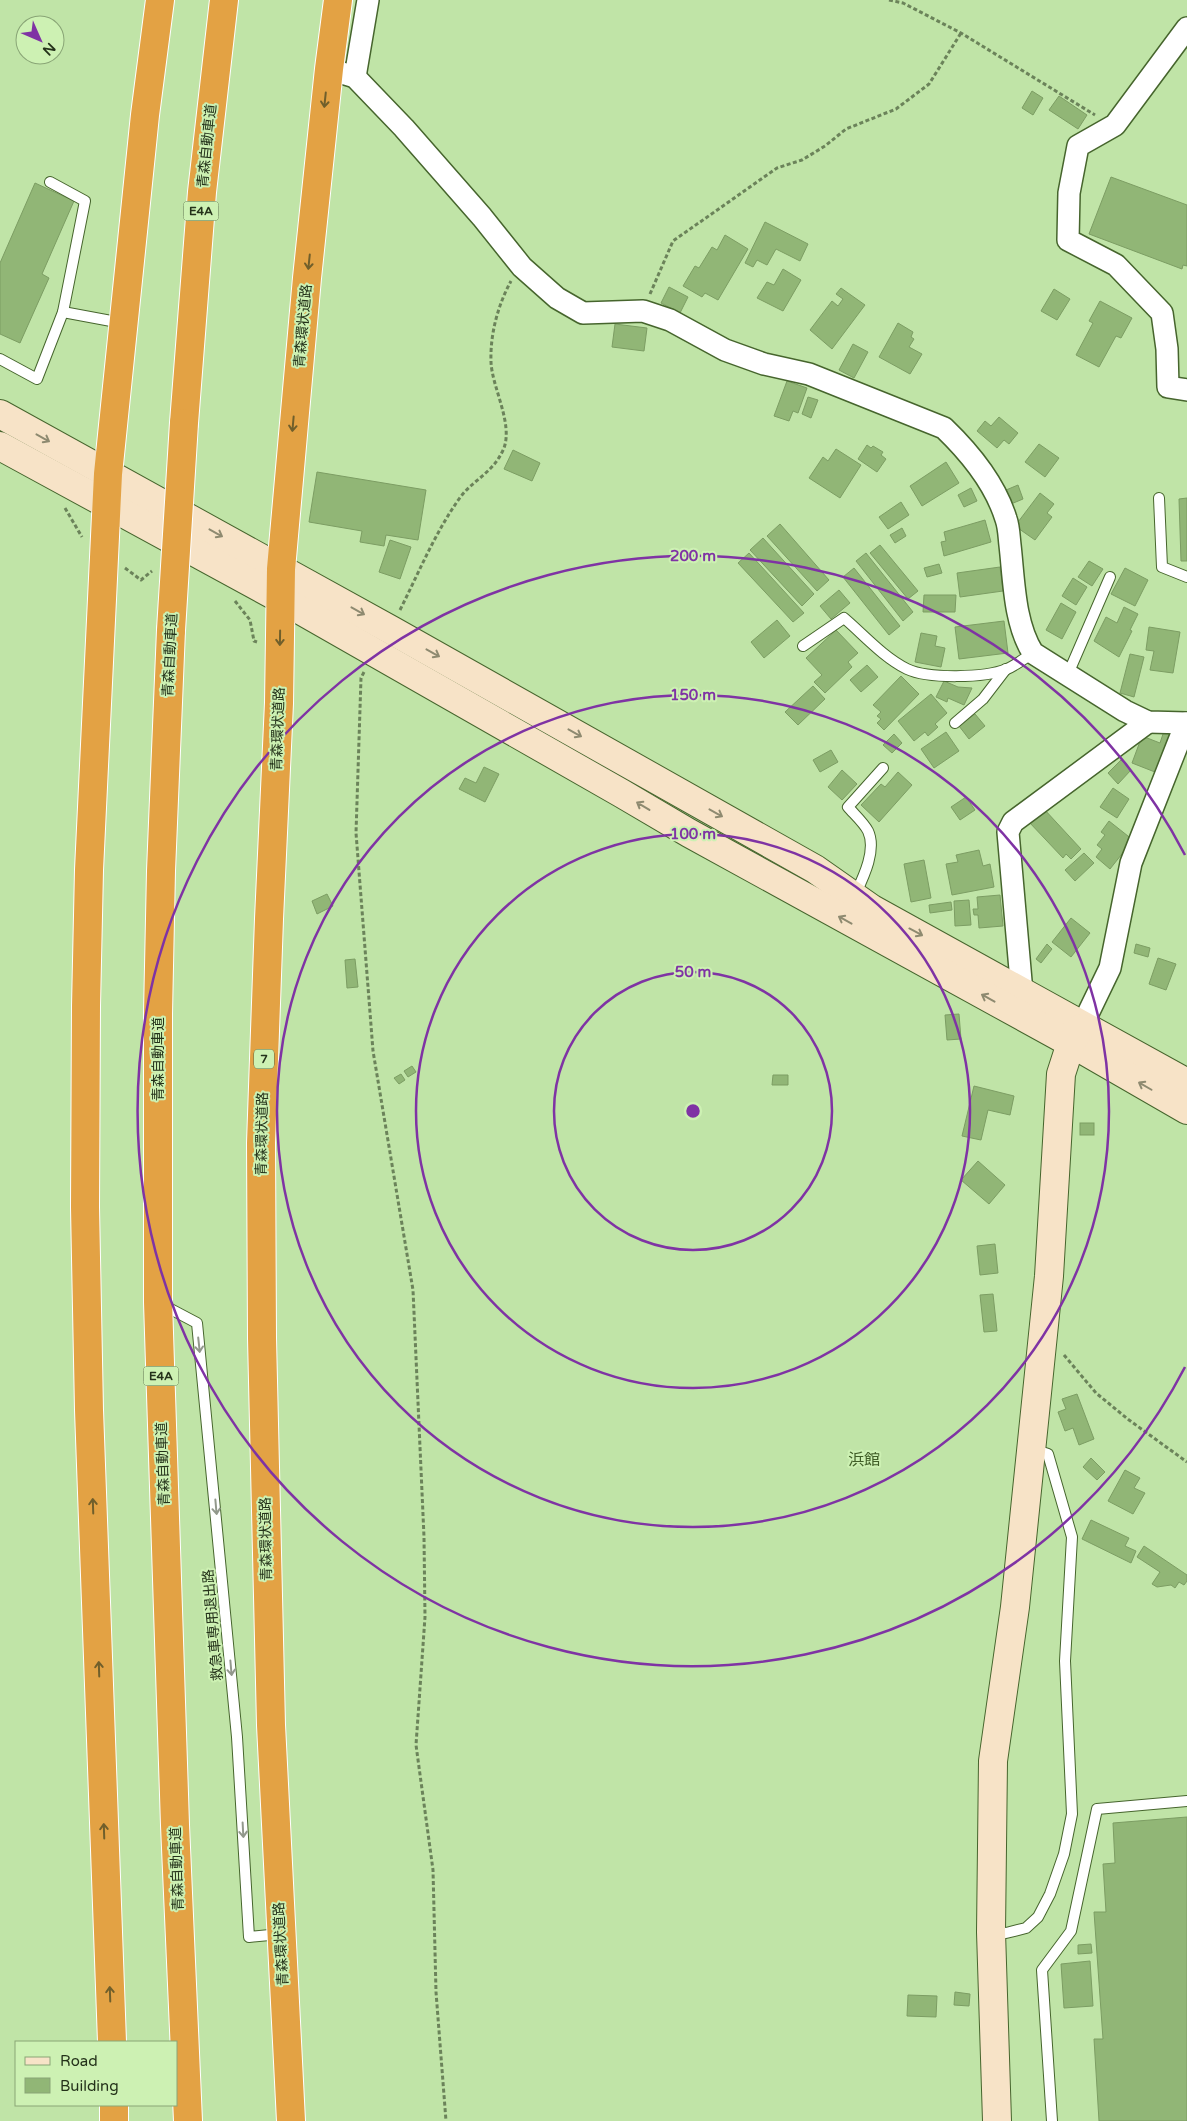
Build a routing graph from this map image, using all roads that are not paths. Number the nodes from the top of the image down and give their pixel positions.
1 (160, 0) edge
2 (224, 0) edge
3 (338, 0) edge
4 (368, 0) edge
5 (1187, 28) edge
6 (329, 69) junction
7 (355, 77) junction
8 (50, 182) dead end
9 (63, 312) junction
10 (123, 323) junction
11 (0, 358) edge
12 (1187, 390) edge
13 (0, 414) edge
14 (0, 446) edge
15 (108, 474) junction
16 (1159, 498) dead end
17 (107, 506) junction
18 (281, 569) junction
19 (1110, 577) dead end
20 (1187, 577) edge
21 (280, 599) junction
22 (804, 646) dead end
23 (1033, 653) junction
24 (1006, 669) junction
25 (1068, 674) junction
26 (1148, 722) junction
27 (954, 723) dead end
28 (1187, 723) edge
29 (883, 768) dead end
30 (854, 896) junction
31 (1023, 1004) junction
32 (1077, 1034) junction
33 (1187, 1083) edge
34 (1187, 1110) edge
35 (158, 1302) junction
36 (1032, 1449) junction
37 (1187, 1801) edge
38 (991, 1932) junction
39 (281, 1934) junction
40 (112, 2041) edge
41 (114, 2106) edge
42 (114, 2121) edge
43 (188, 2121) edge
44 (291, 2121) edge
45 (997, 2121) edge
46 (1052, 2121) edge

1 - 10 highway
2 - 35 highway, 青森自動車道 / E4A, bridge
3 - 6 highway, 青森環状道路 / 7
4 - 7 street
5 - 12 street
6 - 7 street
6 -> 18 highway, 青森環状道路 / 7
7 - 23 street
8 - 9 lane
9 - 10 lane
9 - 11 lane
10 - 15 highway
13 -> 15 street
14 - 17 street
15 - 17 highway
15 -> 18 street
16 - 20 lane
17 - 21 street
40 -> 17 highway
18 - 21 highway, 青森環状道路 / 7
18 -> 30 street
19 - 25 lane
31 -> 21 street
21 -> 39 highway, 青森環状道路 / 7
22 - 24 lane
23 - 24 lane
23 - 25 street
24 - 27 lane
25 - 26 street
26 - 28 street
26 - 31 street
28 - 32 street
29 - 30 lane
30 -> 31 street
31 - 32 street
32 - 33 street
34 -> 32 street
32 - 36 street
35 -> 39 lane, 救急車専用退出路
35 - 43 highway, 青森自動車道 / E4A
36 - 38 street
36 - 38 lane
37 - 46 lane
38 - 45 street
39 - 44 highway, 青森環状道路 / 7
41 - 42 highway

